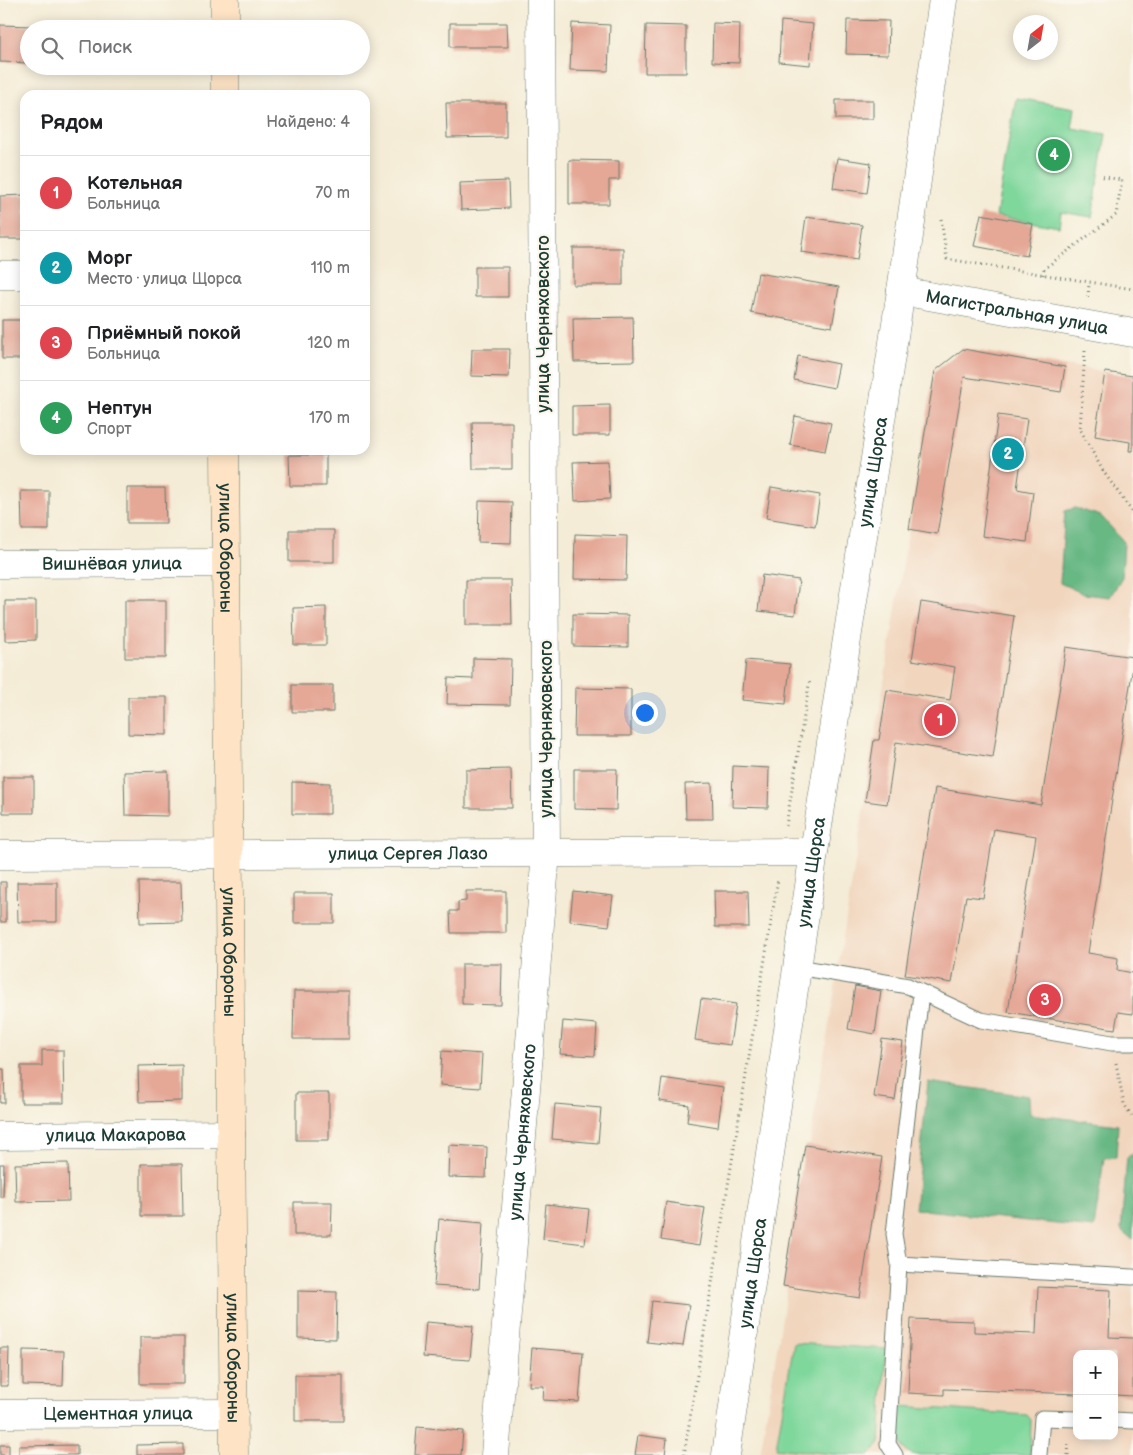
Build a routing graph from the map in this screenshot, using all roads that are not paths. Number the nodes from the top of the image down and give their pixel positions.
1 (225, 0) edge
2 (541, 0) edge
3 (944, 0) edge
4 (225, 20) edge
5 (225, 75) edge
6 (225, 90) edge
7 (0, 275) edge
8 (20, 275) edge
9 (901, 291) junction
10 (1133, 333) edge
11 (225, 455) edge
12 (225, 563) junction
13 (0, 564) edge
14 (814, 852) junction
15 (546, 853) junction
16 (0, 855) edge
17 (228, 855) junction
18 (798, 967) junction
19 (921, 993) junction
20 (1133, 1043) edge
21 (231, 1134) junction
22 (0, 1136) edge
23 (899, 1264) junction
24 (1133, 1277) edge
25 (234, 1413) junction
26 (0, 1414) edge
27 (1073, 1419) edge
28 (1118, 1420) edge
29 (1133, 1421) edge
30 (234, 1455) edge
31 (495, 1455) edge
32 (726, 1455) edge
33 (895, 1455) edge
34 (1040, 1455) edge

1 - 4 street
2 - 15 street, улица Черняховского
3 - 9 street, улица Щорса
5 - 6 street
7 - 8 street
9 - 10 street, Магистральная улица
9 - 14 street, улица Щорса
11 - 12 street, улица Обороны
12 - 13 street, Вишнёвая улица
12 - 17 street, улица Обороны
14 - 15 street, улица Сергея Лазо
14 - 18 street, улица Щорса
15 - 17 street, улица Сергея Лазо
15 - 31 street, улица Черняховского
16 - 17 street, улица Сергея Лазо
17 - 21 street, улица Обороны
18 - 19 lane
18 - 32 street, улица Щорса
19 - 20 lane
19 - 23 lane
21 - 22 street, улица Макарова
21 - 25 street, улица Обороны
23 - 24 lane
23 - 33 lane
25 - 26 street, Цементная улица
25 - 30 street, улица Обороны
27 - 34 lane
28 - 29 lane

